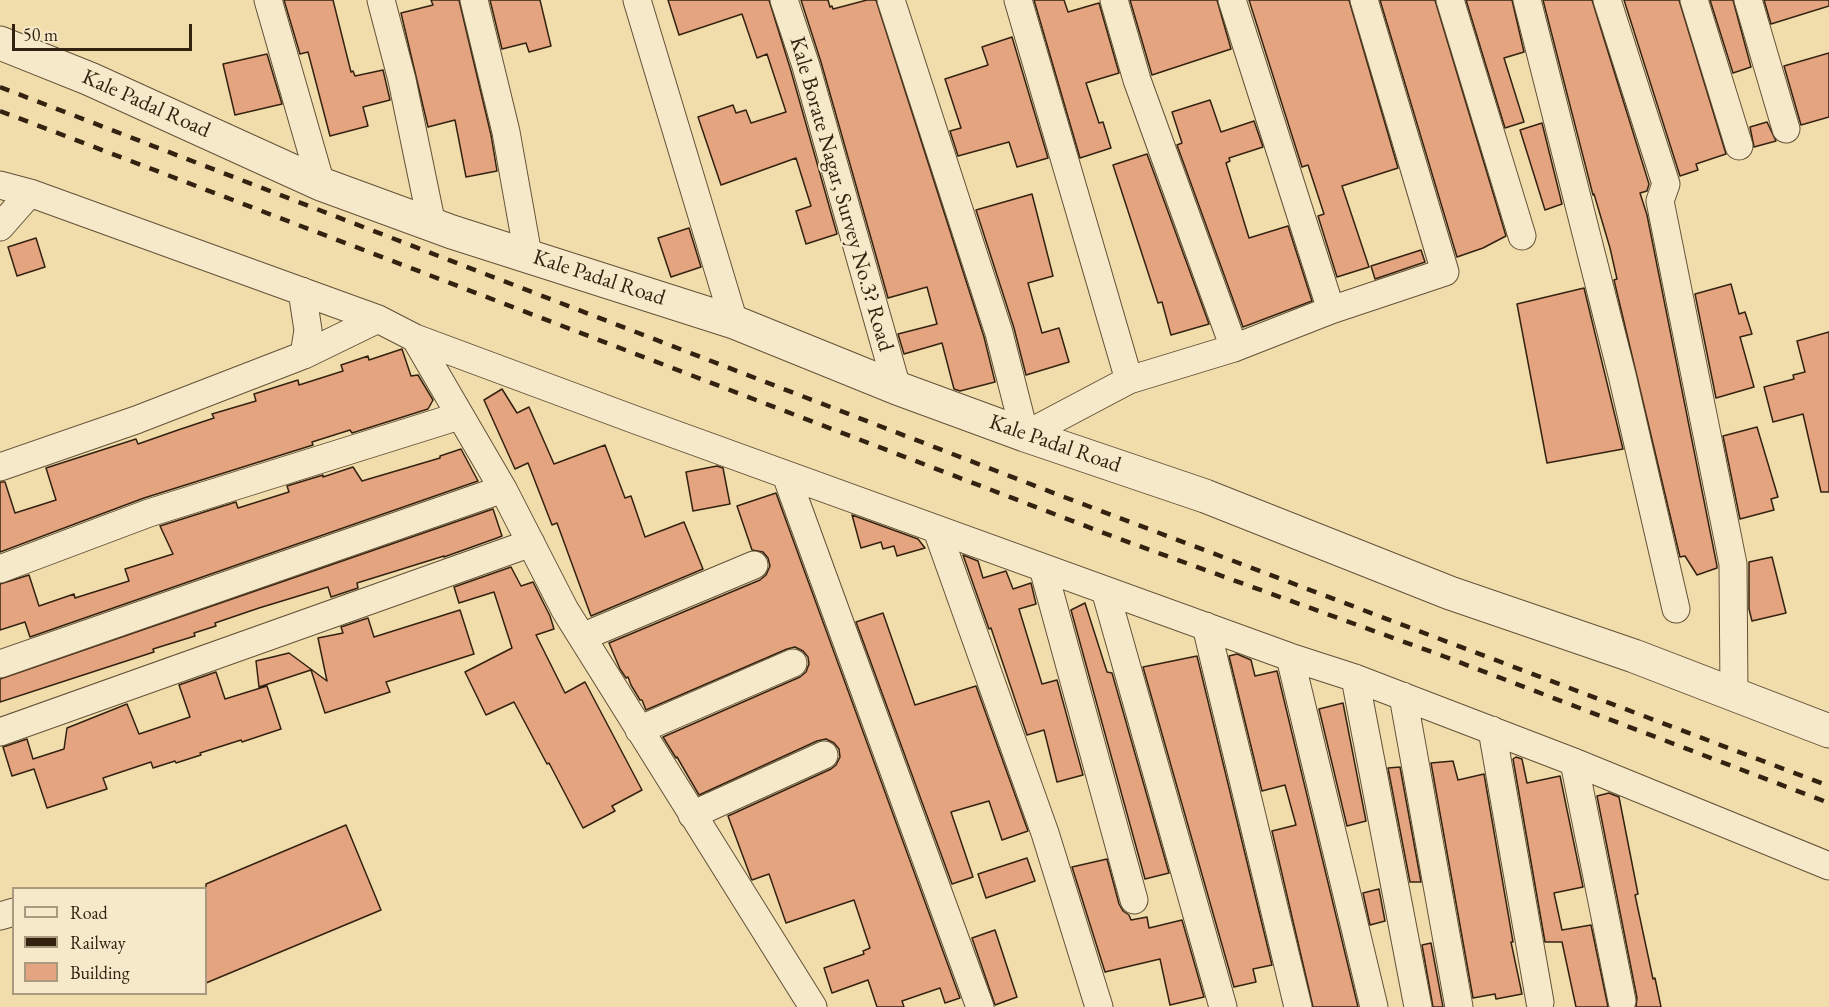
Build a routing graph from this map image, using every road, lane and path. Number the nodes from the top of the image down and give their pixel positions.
1 (268, 0) edge
2 (381, 0) edge
3 (474, 0) edge
4 (637, 0) edge
5 (784, 0) edge
6 (891, 0) edge
7 (1018, 0) edge
8 (1114, 0) edge
9 (1232, 0) edge
10 (1364, 0) edge
11 (1450, 0) edge
12 (1527, 0) edge
13 (1607, 0) edge
14 (1694, 0) edge
15 (1748, 0) edge
16 (0, 43) edge
17 (1786, 129) dead end
18 (1739, 146) dead end
19 (321, 184) junction
20 (0, 185) edge
21 (30, 193) junction
22 (432, 225) junction
23 (0, 227) edge
24 (1522, 236) dead end
25 (528, 255) junction
26 (302, 291) junction
27 (1331, 310) junction
28 (378, 319) junction
29 (734, 322) junction
30 (414, 338) junction
31 (1234, 348) junction
32 (304, 355) junction
33 (1129, 380) junction
34 (897, 388) junction
35 (459, 416) junction
36 (1025, 435) junction
37 (0, 467) edge
38 (786, 475) junction
39 (503, 489) junction
40 (937, 530) junction
41 (531, 543) junction
42 (754, 565) dead end
43 (1043, 568) junction
44 (0, 569) edge
45 (1105, 590) junction
46 (1676, 609) dead end
47 (1206, 626) junction
48 (582, 637) junction
49 (1290, 657) junction
50 (793, 663) dead end
51 (0, 664) edge
52 (1355, 678) junction
53 (1734, 694) junction
54 (1403, 696) junction
55 (639, 730) junction
56 (1492, 730) junction
57 (1829, 731) edge
58 (0, 732) edge
59 (824, 755) dead end
60 (1574, 762) junction
61 (692, 815) junction
62 (1829, 866) edge
63 (1134, 900) dead end
64 (1622, 1001) dead end
65 (1540, 1002) dead end
66 (813, 1007) edge
67 (980, 1007) edge
68 (1099, 1007) edge
69 (1223, 1007) edge
70 (1298, 1007) edge
71 (1374, 1007) edge
72 (1418, 1007) edge
73 (1459, 1007) edge

1 - 19 street
2 - 22 street
3 - 25 street
4 - 29 street
5 - 34 street, Kale Borate Nagar, Survey No.3? Road
6 - 36 street
7 - 33 street
8 - 31 street
9 - 27 street
10 - 27 street
11 - 24 street
12 - 46 street
13 - 53 street
14 - 18 street
15 - 17 street
16 - 19 street, Kale Padal Road
19 - 22 street, Kale Padal Road
20 - 21 street
21 - 23 street
21 - 26 street
22 - 25 street, Kale Padal Road
25 - 29 street, Kale Padal Road
26 - 28 street
26 - 32 street
27 - 31 street
28 - 30 street
28 - 32 street
29 - 34 street, Kale Padal Road
30 - 35 street
30 - 38 street
31 - 33 street
32 - 37 street
33 - 36 street
34 - 36 street, Kale Padal Road
35 - 39 street
35 - 44 street
36 - 53 street, Kale Padal Road
38 - 40 street
38 - 67 street
39 - 41 street
39 - 51 street
40 - 43 street
40 - 68 street
41 - 48 street
41 - 58 street
42 - 48 street
43 - 45 street
43 - 63 street
45 - 47 street
45 - 69 street
47 - 49 street
47 - 70 street
48 - 55 street
49 - 52 street
49 - 71 street
50 - 55 street
52 - 54 street
52 - 72 street
53 - 57 street, Kale Padal Road
54 - 56 street
54 - 73 street
55 - 61 street
56 - 60 street
56 - 65 street
59 - 61 street
60 - 62 street
60 - 64 street
61 - 66 street

